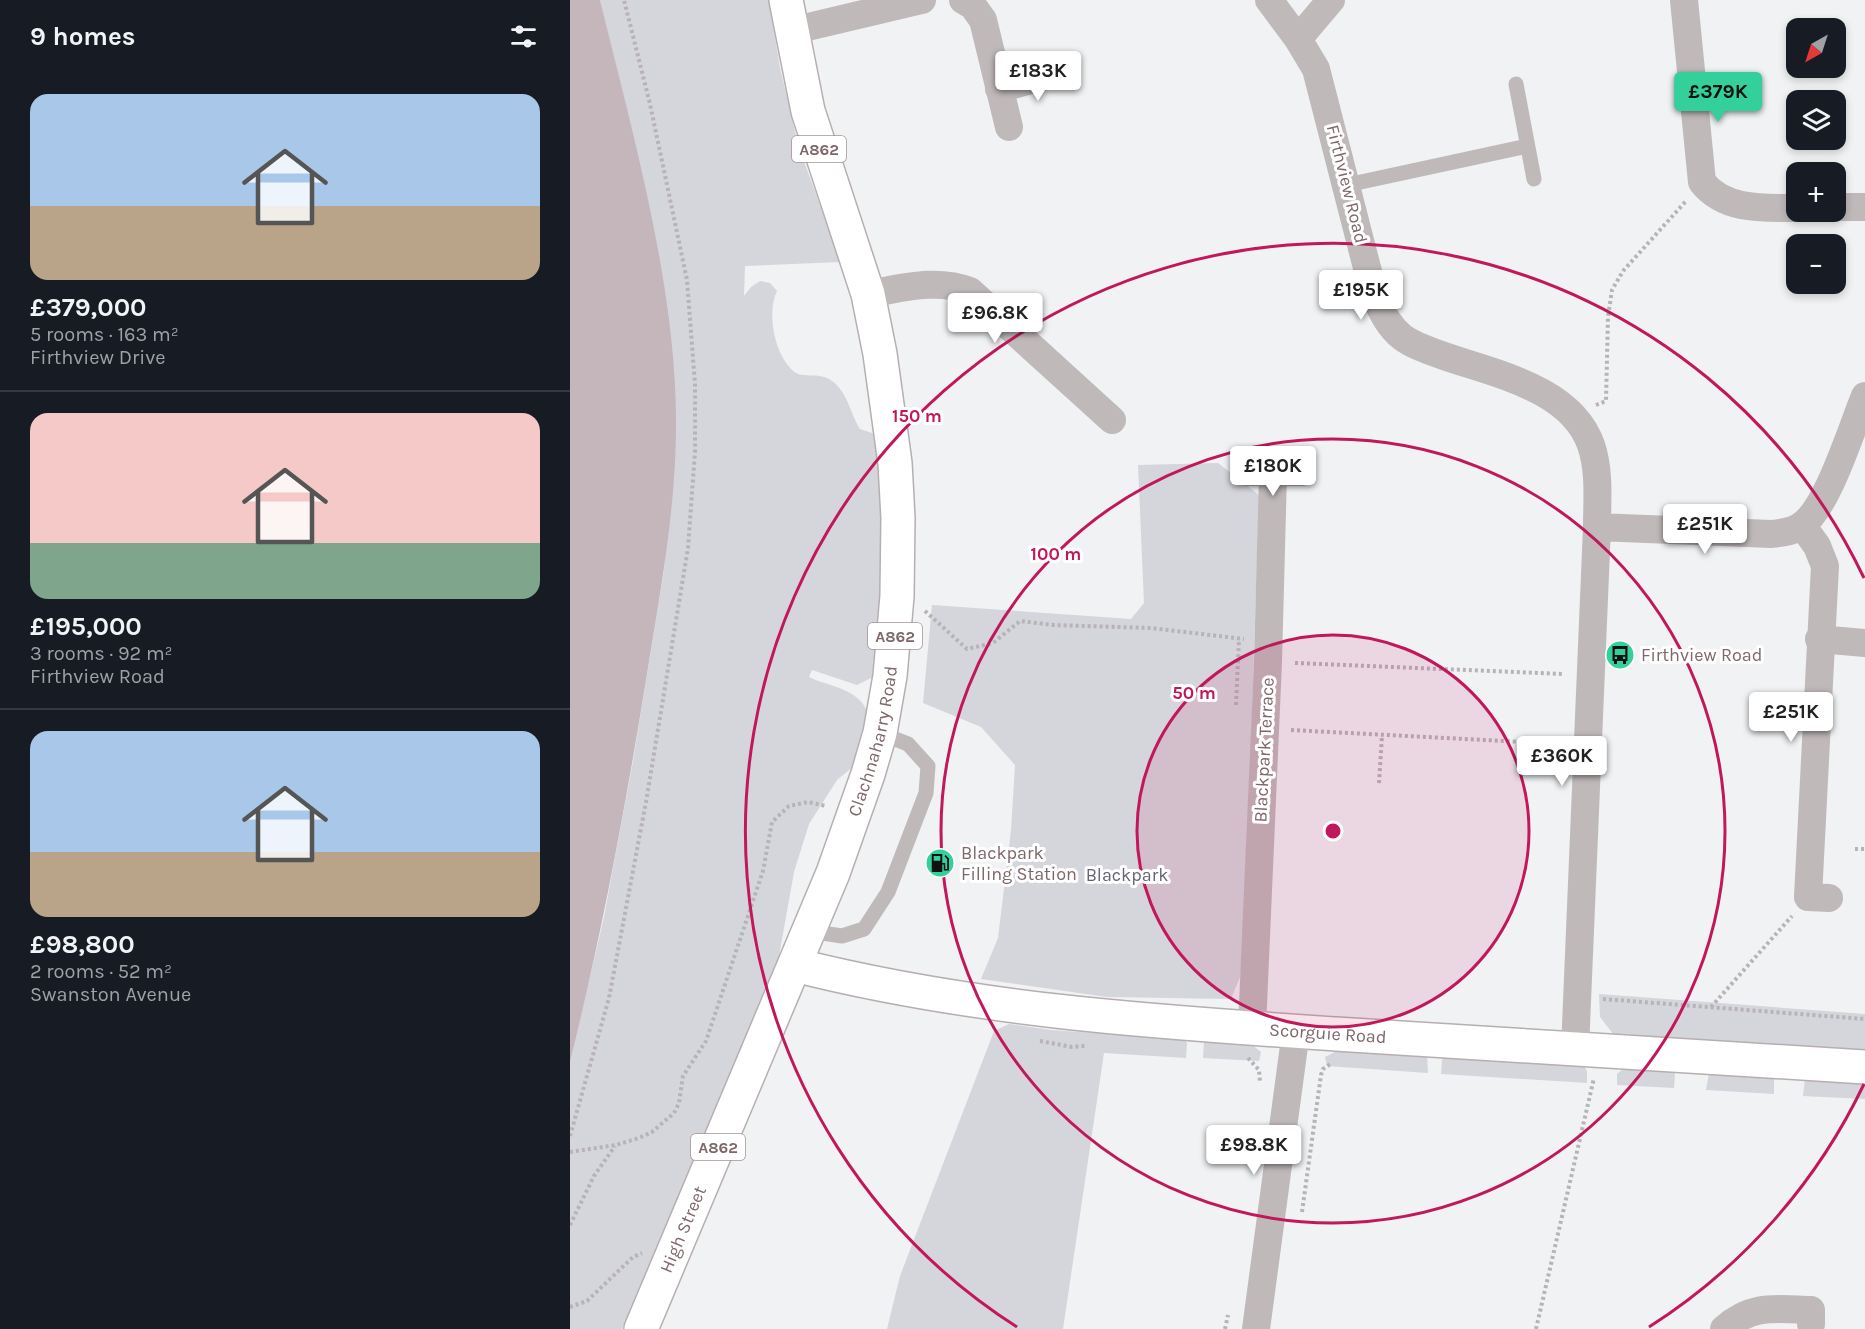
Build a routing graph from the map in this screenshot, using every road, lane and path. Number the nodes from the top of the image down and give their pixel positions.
1 (624, 0) edge
2 (922, 0) edge
3 (963, 0) edge
4 (1269, 0) edge
5 (1331, 0) edge
6 (1684, 0) edge
7 (887, 5) edge
8 (789, 15) edge
9 (1298, 39) junction
10 (1065, 70) dead end
11 (1516, 84) dead end
12 (999, 89) junction
13 (1009, 127) dead end
14 (1527, 146) junction
15 (1534, 179) dead end
16 (1702, 182) junction
17 (1347, 185) junction
18 (1846, 207) edge
19 (1865, 207) edge
20 (1786, 208) edge
21 (868, 294) junction
22 (1865, 396) edge
23 (1573, 415) junction
24 (1112, 420) dead end
25 (1301, 472) dead end
26 (1802, 525) junction
27 (1597, 527) junction
28 (897, 587) junction
29 (1819, 639) junction
30 (1865, 643) edge
31 (1268, 651) junction
32 (1588, 675) junction
33 (1264, 729) junction
34 (880, 733) junction
35 (1382, 735) junction
36 (1587, 745) junction
37 (1379, 783) dead end
38 (855, 815) junction
39 (1855, 849) dead end
40 (1865, 849) edge
41 (1818, 898) joint
42 (809, 931) junction
43 (795, 965) junction
44 (1577, 999) junction
45 (1711, 1007) junction
46 (1865, 1019) edge
47 (1296, 1031) junction
48 (1037, 1040) dead end
49 (1246, 1041) junction
50 (1091, 1045) dead end
51 (1343, 1062) dead end
52 (1591, 1067) junction
53 (1865, 1067) edge
54 (1259, 1094) dead end
55 (570, 1136) edge
56 (616, 1145) junction
57 (570, 1152) edge
58 (1301, 1216) dead end
59 (570, 1226) edge
60 (669, 1260) junction
61 (570, 1307) edge
62 (1228, 1311) dead end
63 (1811, 1324) dead end
64 (641, 1329) edge
65 (1225, 1329) edge
66 (1256, 1329) edge
67 (1536, 1329) edge
68 (1724, 1329) edge

1 - 55 path
2 - 7 street
3 - 12 street
4 - 9 street, Firthview Road
5 - 9 street
6 - 16 street
7 - 8 street
8 - 21 main road, Clachnaharry Road / A862
9 - 17 street, Firthview Road
10 - 12 street
11 - 14 lane
12 - 13 street
14 - 15 lane
14 - 17 lane
16 - 20 street
16 - 23 path
17 - 23 street, Firthview Road
18 - 19 street
21 - 24 street
21 - 28 main road, Clachnaharry Road / A862
22 - 26 street
23 - 27 street, Firthview Road
25 - 31 street, Blackpark Terrace
26 - 27 street
26 - 29 street
27 - 32 street, Firthview Road
28 - 31 path
28 - 34 main road, Clachnaharry Road / A862
29 - 30 street
29 - 41 street
31 - 32 path
31 - 33 street, Blackpark Terrace
32 - 36 street, Firthview Road
33 - 35 path
33 - 49 street, Blackpark Terrace
34 - 38 main road, Clachnaharry Road / A862
34 - 42 lane
35 - 36 path
35 - 37 path
36 - 44 street, Firthview Road
38 - 42 main road, Clachnaharry Road / A862
38 - 56 path
39 - 40 path
41 - 45 path
42 - 43 main road, Clachnaharry Road / A862
43 - 49 main road, Scorguie Road
43 - 60 main road, High Street / A862
44 - 45 path
44 - 52 street, Firthview Road
45 - 46 path
47 - 49 main road, Scorguie Road
47 - 52 main road, Scorguie Road
47 - 66 street
48 - 50 path
49 - 54 path
51 - 58 path
52 - 53 main road, Scorguie Road
52 - 67 path
56 - 57 path
56 - 59 path
60 - 61 path
60 - 64 main road, High Street / A862
62 - 65 path
63 - 68 street

